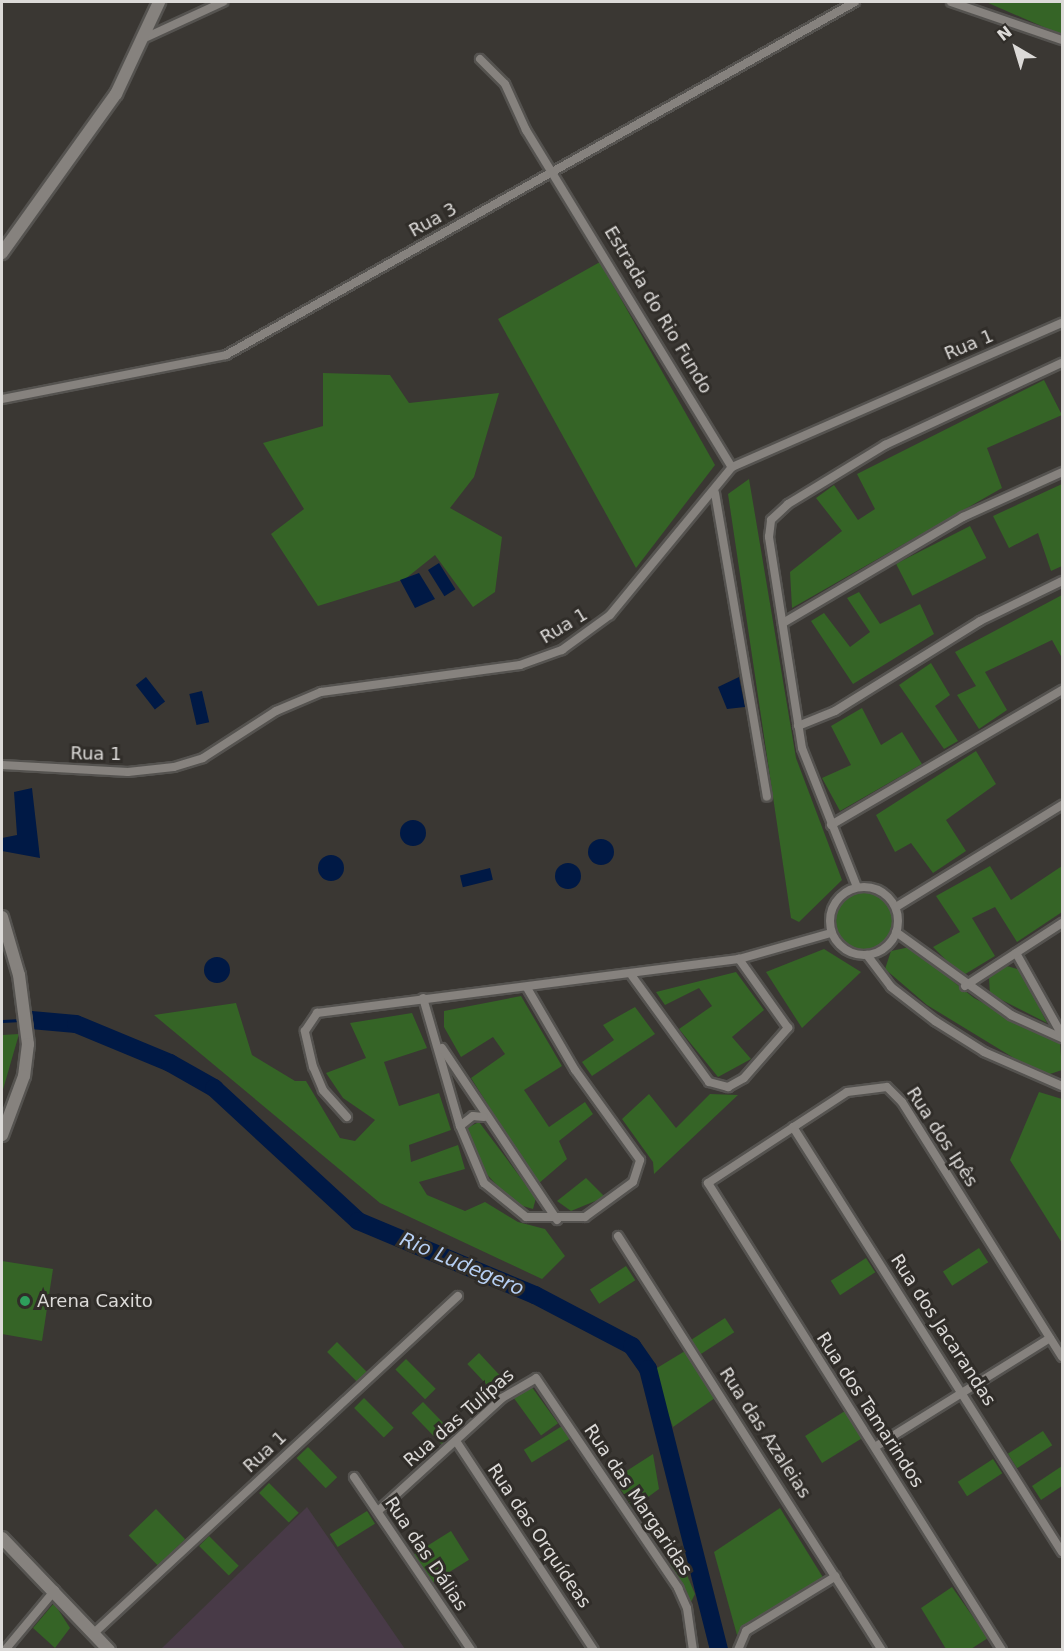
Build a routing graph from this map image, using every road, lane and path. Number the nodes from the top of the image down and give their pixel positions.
1 (159, 2) edge
2 (223, 2) edge
3 (855, 2) edge
4 (951, 2) edge
5 (147, 37) junction
6 (1062, 40) edge
7 (480, 58) dead end
8 (553, 172) junction
9 (2, 252) edge
10 (1062, 323) edge
11 (1062, 363) edge
12 (2, 399) edge
13 (732, 467) junction
14 (1062, 472) edge
15 (715, 493) junction
16 (1062, 581) edge
17 (783, 623) junction
18 (1062, 690) edge
19 (798, 726) junction
20 (2, 765) edge
21 (766, 797) dead end
22 (1062, 805) edge
23 (831, 825) junction
24 (857, 887) junction
25 (896, 908) junction
26 (2, 917) edge
27 (1062, 923) edge
28 (896, 932) junction
29 (831, 933) junction
30 (1016, 953) junction
31 (867, 955) junction
32 (739, 959) junction
33 (632, 976) junction
34 (965, 986) junction
35 (527, 988) junction
36 (423, 998) junction
37 (1062, 1037) edge
38 (437, 1040) junction
39 (1062, 1077) edge
40 (1058, 1085) edge
41 (347, 1117) dead end
42 (484, 1117) junction
43 (460, 1126) junction
44 (793, 1127) junction
45 (2, 1135) edge
46 (708, 1188) joint
47 (543, 1200) junction
48 (526, 1217) junction
49 (557, 1220) junction
50 (618, 1236) dead end
51 (458, 1296) dead end
52 (1050, 1338) junction
53 (1062, 1357) edge
54 (536, 1378) joint
55 (964, 1393) junction
56 (456, 1441) junction
57 (875, 1447) junction
58 (354, 1477) dead end
59 (378, 1511) junction
60 (3, 1538) edge
61 (1062, 1550) edge
62 (837, 1576) junction
63 (56, 1590) junction
64 (94, 1632) junction
65 (5, 1650) edge
66 (108, 1650) edge
67 (471, 1650) edge
68 (594, 1650) edge
69 (693, 1650) edge
70 (738, 1650) edge
71 (882, 1650) edge
72 (1002, 1650) edge

1 - 5 street
2 - 5 street
3 - 8 street, Rua 3
4 - 6 street
5 - 9 street
7 - 8 street, Estrada do Rio Fundo
8 - 12 street, Rua 3
8 - 13 street, Estrada do Rio Fundo
10 - 13 street, Rua 1
11 - 17 street
13 - 15 street, Rua 1
14 - 17 street
15 - 20 street, Rua 1
15 - 21 street
16 - 19 street
17 - 19 street
18 - 23 street
19 - 23 street
22 - 25 street
23 - 24 street
24 - 25 street
24 - 29 street
25 - 28 street
26 - 45 street
27 - 30 street
28 - 31 street
28 - 34 street
29 - 31 street
29 - 32 street
30 - 34 street
30 - 37 street
31 - 40 street
32 - 33 street
32 - 33 street
33 - 35 street
34 - 37 street
35 - 36 street
35 - 49 street
36 - 38 street
36 - 41 street
38 - 42 street
38 - 43 street
39 - 40 street
42 - 43 street
42 - 47 street
43 - 48 street
44 - 46 street, Rua dos Ipês
44 - 52 street, Rua dos Ipês
44 - 55 street, Rua dos Jacarandas
46 - 57 street, Rua dos Tamarindos
47 - 48 street
47 - 49 street
48 - 49 street
50 - 62 street, Rua das Azaleias
51 - 64 street, Rua 1
52 - 53 street, Rua dos Ipês
52 - 55 street
54 - 56 street, Rua das Tulípas
54 - 69 street, Rua das Margaridas
55 - 57 street
55 - 61 street, Rua dos Jacarandas
56 - 59 street, Rua das Tulípas
56 - 68 street, Rua das Orquídeas
57 - 72 street, Rua dos Tamarindos
58 - 59 street, Rua das Dálias
59 - 67 street, Rua das Dálias
60 - 63 street
62 - 70 street
62 - 71 street, Rua das Azaleias
63 - 64 street
63 - 65 street
64 - 66 street

